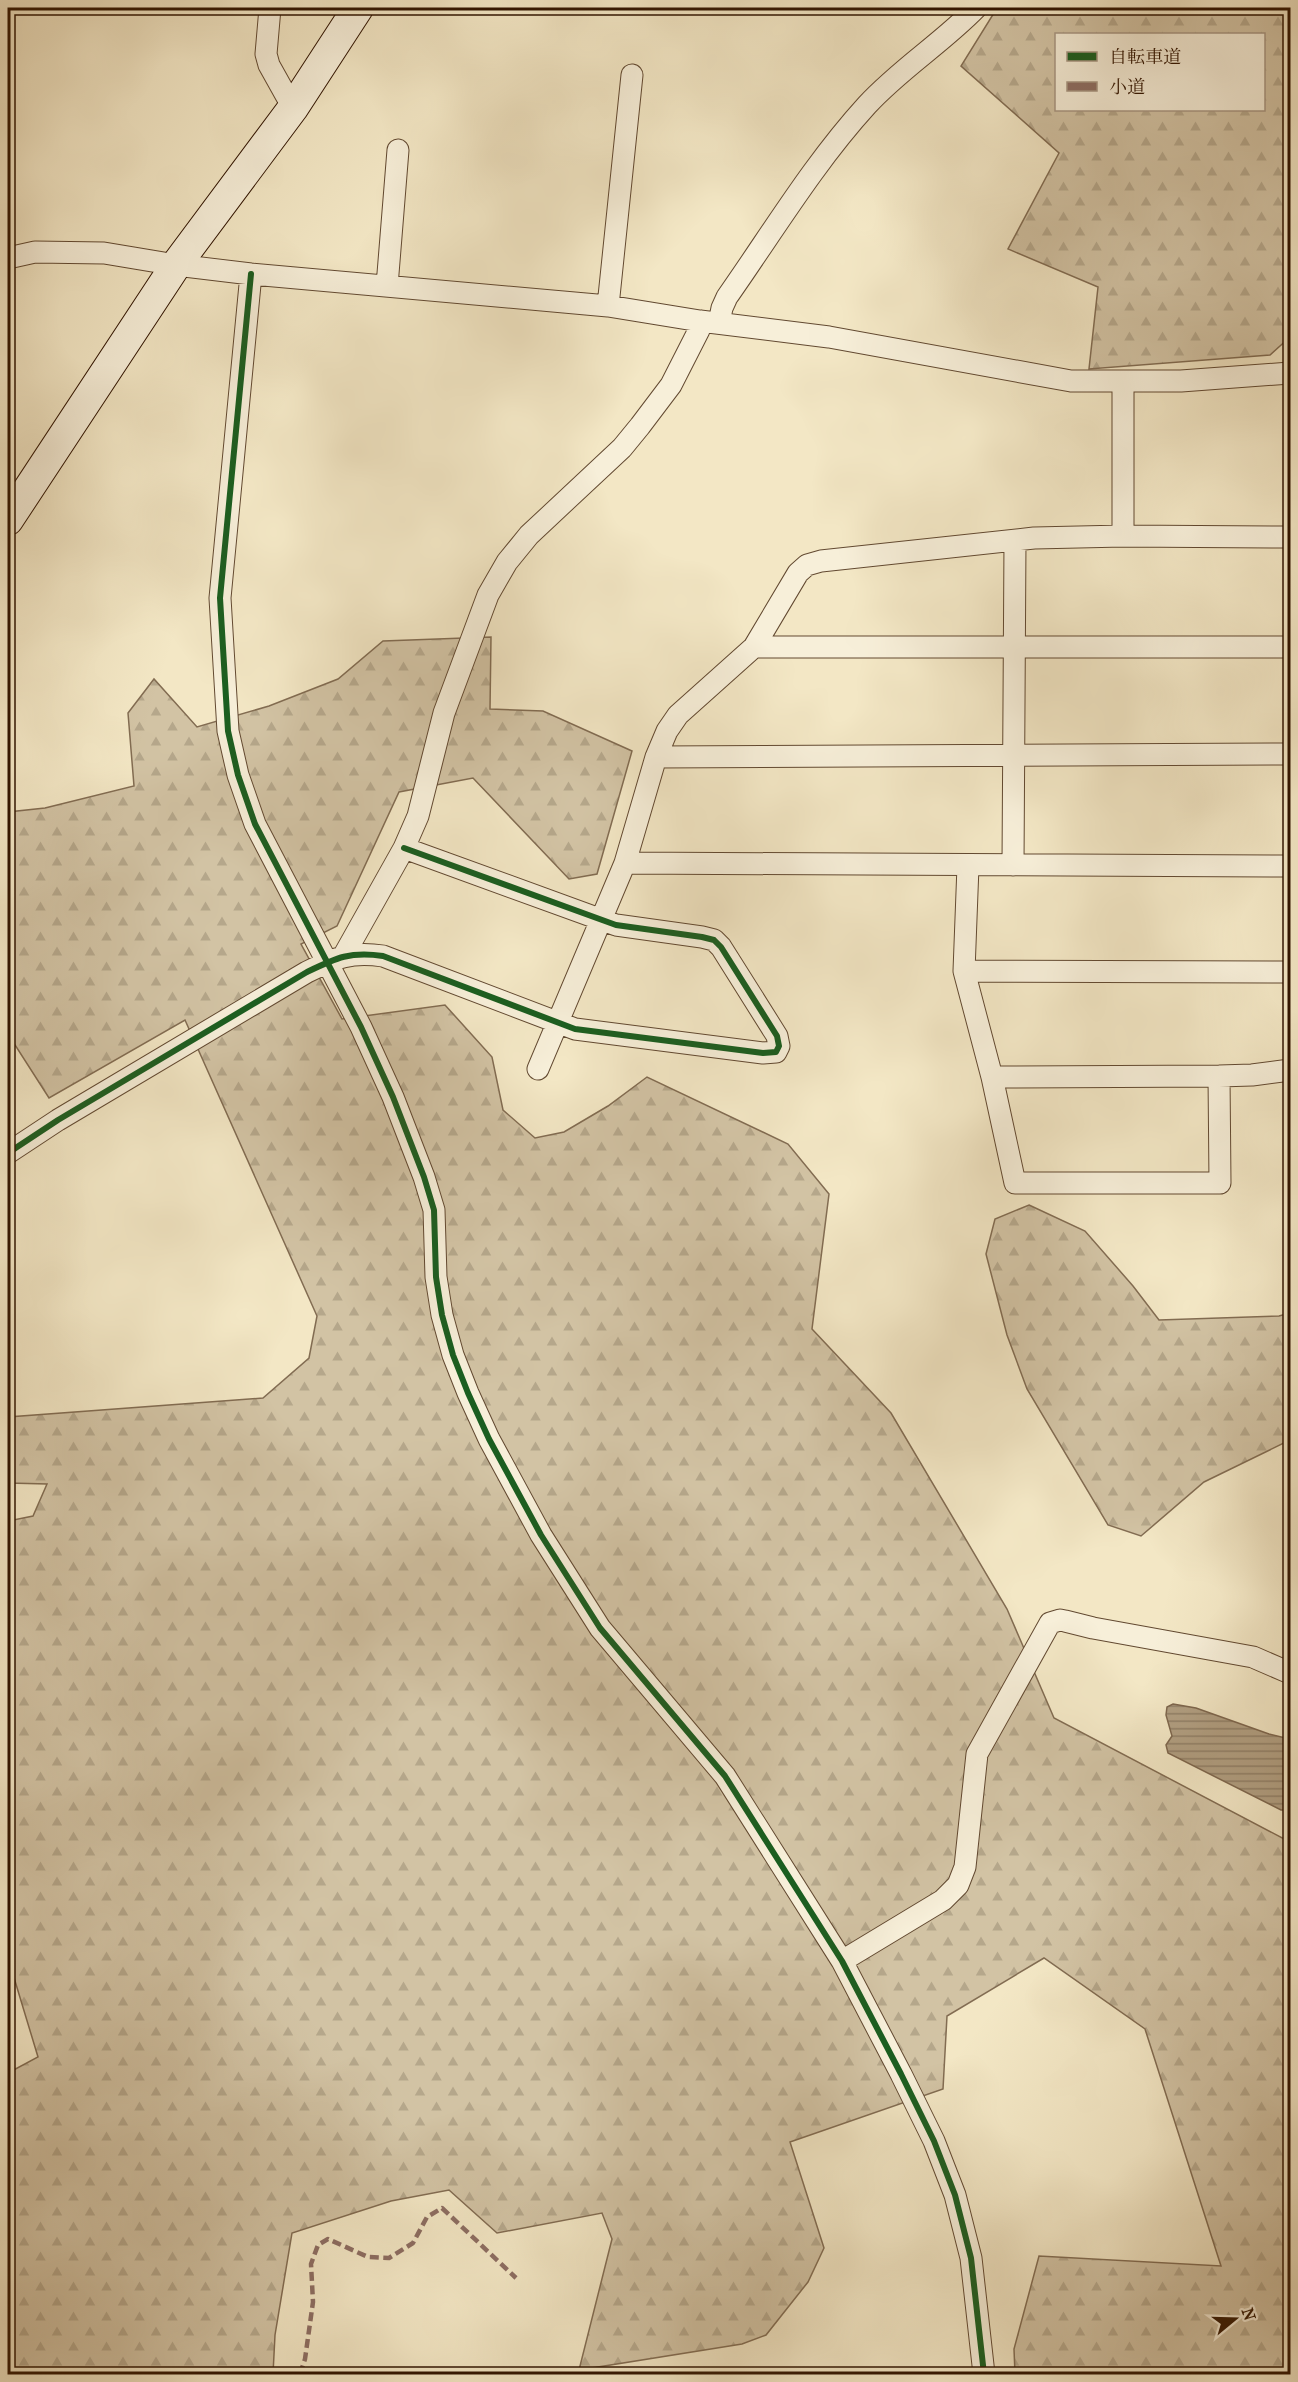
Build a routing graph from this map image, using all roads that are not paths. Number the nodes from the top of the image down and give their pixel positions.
1 (270, 8) edge
2 (358, 8) edge
3 (976, 8) edge
4 (632, 75) dead end
5 (293, 108) junction
6 (398, 150) dead end
7 (8, 258) edge
8 (176, 266) junction
9 (251, 274) junction
10 (387, 286) junction
11 (608, 306) junction
12 (709, 322) junction
13 (1290, 373) edge
14 (1123, 382) junction
15 (8, 520) edge
16 (1123, 536) junction
17 (1290, 537) edge
18 (1015, 541) junction
19 (1013, 646) junction
20 (754, 647) junction
21 (1290, 647) edge
22 (1290, 754) edge
23 (1013, 755) junction
24 (656, 757) junction
25 (404, 848) junction
26 (625, 863) junction
27 (1013, 865) junction
28 (968, 866) junction
29 (1290, 866) edge
30 (603, 919) junction
31 (336, 958) junction
32 (964, 971) junction
33 (1290, 972) edge
34 (556, 1022) junction
35 (538, 1069) dead end
36 (1290, 1070) edge
37 (1219, 1076) junction
38 (992, 1077) junction
39 (8, 1153) edge
40 (1290, 1672) edge
41 (842, 1961) junction
42 (984, 2374) edge

1 - 5 street
2 - 5 street
3 - 12 street
4 - 11 street
5 - 8 street
6 - 10 street
7 - 8 street
8 - 9 street
8 - 15 street
9 - 10 street
9 - 31 street
10 - 11 street
11 - 12 street
12 - 14 street
12 - 25 street
13 - 14 street
14 - 16 street
16 - 17 street
16 - 18 street
18 - 19 street
18 - 20 street
19 - 20 street
19 - 21 street
19 - 23 street
20 - 24 street
22 - 23 street
23 - 24 street
23 - 27 street
24 - 26 street
25 - 30 street
25 - 31 street
26 - 28 street
26 - 30 street
27 - 28 street
27 - 29 street
28 - 32 street
30 - 34 street
30 - 34 street
31 - 34 street
31 - 39 street
31 - 41 street
32 - 33 street
32 - 38 street
34 - 35 street
36 - 37 street
37 - 38 street
37 - 38 street
40 - 41 street
41 - 42 street

